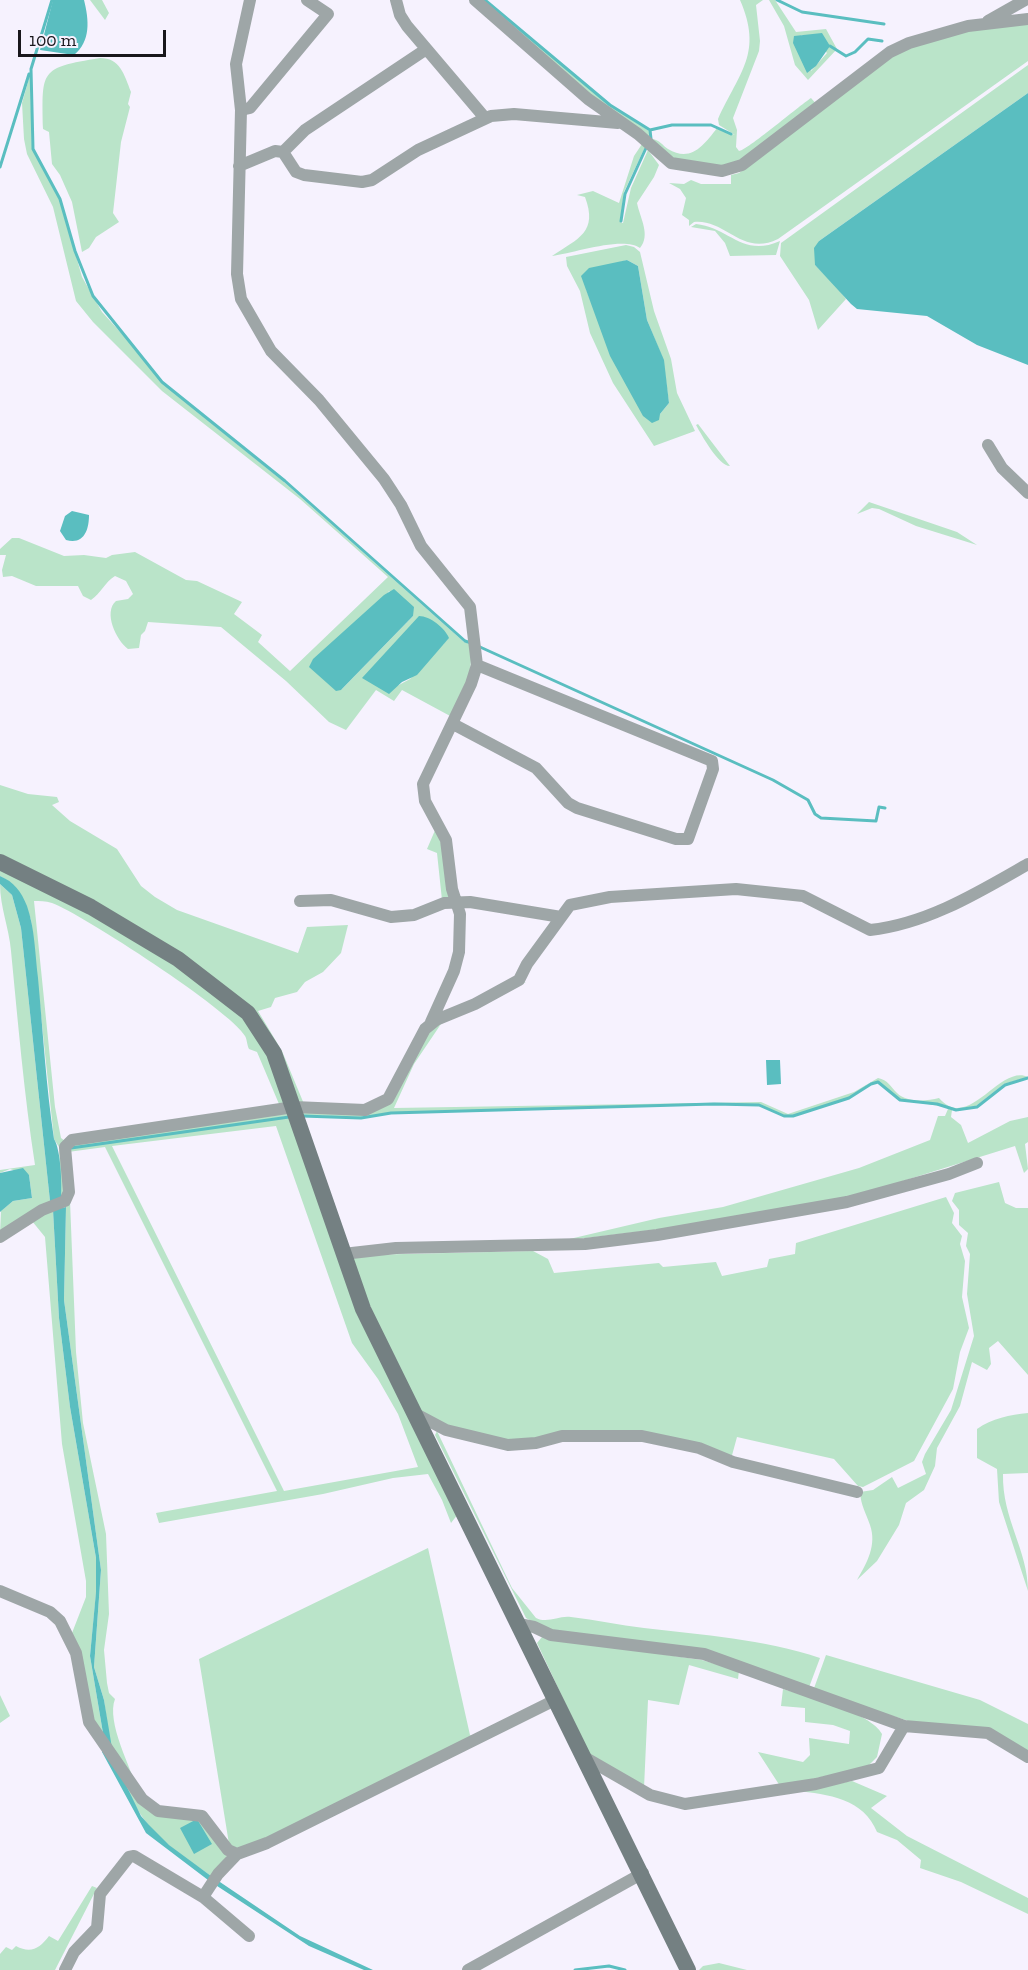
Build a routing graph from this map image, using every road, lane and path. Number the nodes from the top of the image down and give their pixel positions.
1 (250, 0) edge
2 (307, 0) edge
3 (396, 0) edge
4 (475, 0) edge
5 (1025, 0) edge
6 (1028, 19) edge
7 (984, 23) junction
8 (425, 50) junction
9 (241, 110) junction
10 (485, 118) junction
11 (622, 123) junction
12 (283, 152) junction
13 (239, 166) junction
14 (988, 445) dead end
15 (1028, 493) edge
16 (477, 665) junction
17 (453, 724) junction
18 (0, 862) edge
19 (1028, 864) edge
20 (300, 901) dead end
21 (457, 903) junction
22 (561, 916) junction
23 (429, 1026) junction
24 (294, 1107) junction
25 (977, 1163) dead end
26 (0, 1237) edge
27 (343, 1254) junction
28 (414, 1413) junction
29 (857, 1492) dead end
30 (0, 1591) edge
31 (519, 1624) junction
32 (555, 1700) junction
33 (904, 1726) junction
34 (584, 1757) junction
35 (1028, 1758) edge
36 (237, 1854) junction
37 (643, 1873) junction
38 (205, 1893) junction
39 (249, 1936) dead end
40 (65, 1970) edge
41 (468, 1970) edge
42 (688, 1970) edge

1 - 9 street
2 - 9 street
3 - 8 street
4 - 11 street
5 - 7 street
6 - 7 street
7 - 11 street
8 - 10 street
8 - 12 street
9 - 13 street
10 - 11 street
10 - 12 street
12 - 13 street
13 - 16 street
14 - 15 street
16 - 17 street
16 - 17 street
17 - 21 street
18 - 24 street
19 - 22 street
20 - 21 street
21 - 22 street
21 - 23 street
22 - 23 street
23 - 24 street
24 - 26 street
24 - 27 street
25 - 27 street
27 - 28 street
28 - 29 street
28 - 31 street
30 - 36 street
31 - 32 street
31 - 33 street
32 - 34 street
32 - 36 street
33 - 34 street
33 - 35 street
34 - 37 street
36 - 38 street
37 - 41 street
37 - 42 street
38 - 39 street
38 - 40 street

